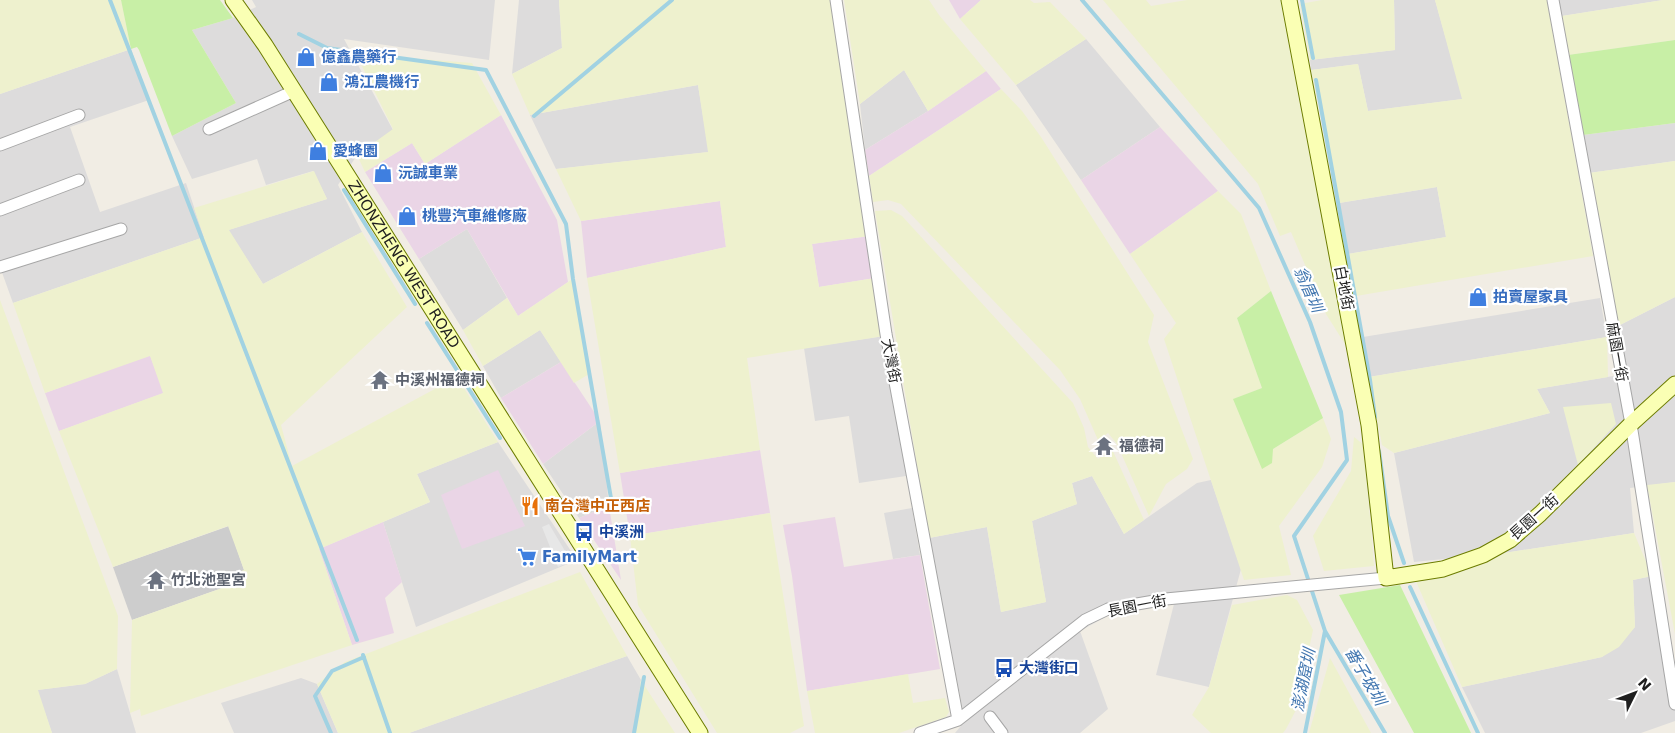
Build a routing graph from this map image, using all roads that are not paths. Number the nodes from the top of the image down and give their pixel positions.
1 (233, 0) edge
2 (836, 0) edge
3 (1290, 0) edge
4 (1553, 0) edge
5 (294, 91) junction
6 (79, 115) dead end
7 (209, 129) dead end
8 (0, 145) edge
9 (79, 180) dead end
10 (0, 210) edge
11 (121, 228) dead end
12 (0, 267) edge
13 (1675, 384) edge
14 (1630, 424) junction
15 (1386, 578) junction
16 (1675, 704) edge
17 (990, 718) dead end
18 (958, 720) junction
19 (700, 733) edge
20 (920, 733) edge
21 (951, 733) edge
22 (1002, 733) edge

1 - 5 street, ZHONZHENG WEST ROAD
2 - 18 street, 大灣街
3 - 15 street, 白地街
4 - 14 street, 麻園一街
5 - 7 street
5 - 19 street, ZHONZHENG WEST ROAD
6 - 8 street
9 - 10 street
11 - 12 street
13 - 14 street, 長園一街
14 - 15 street, 長園一街
14 - 16 street, 麻園一街
15 - 18 street, 長園一街
17 - 22 street
18 - 20 street, 長園一街
18 - 21 street, 長園一街

